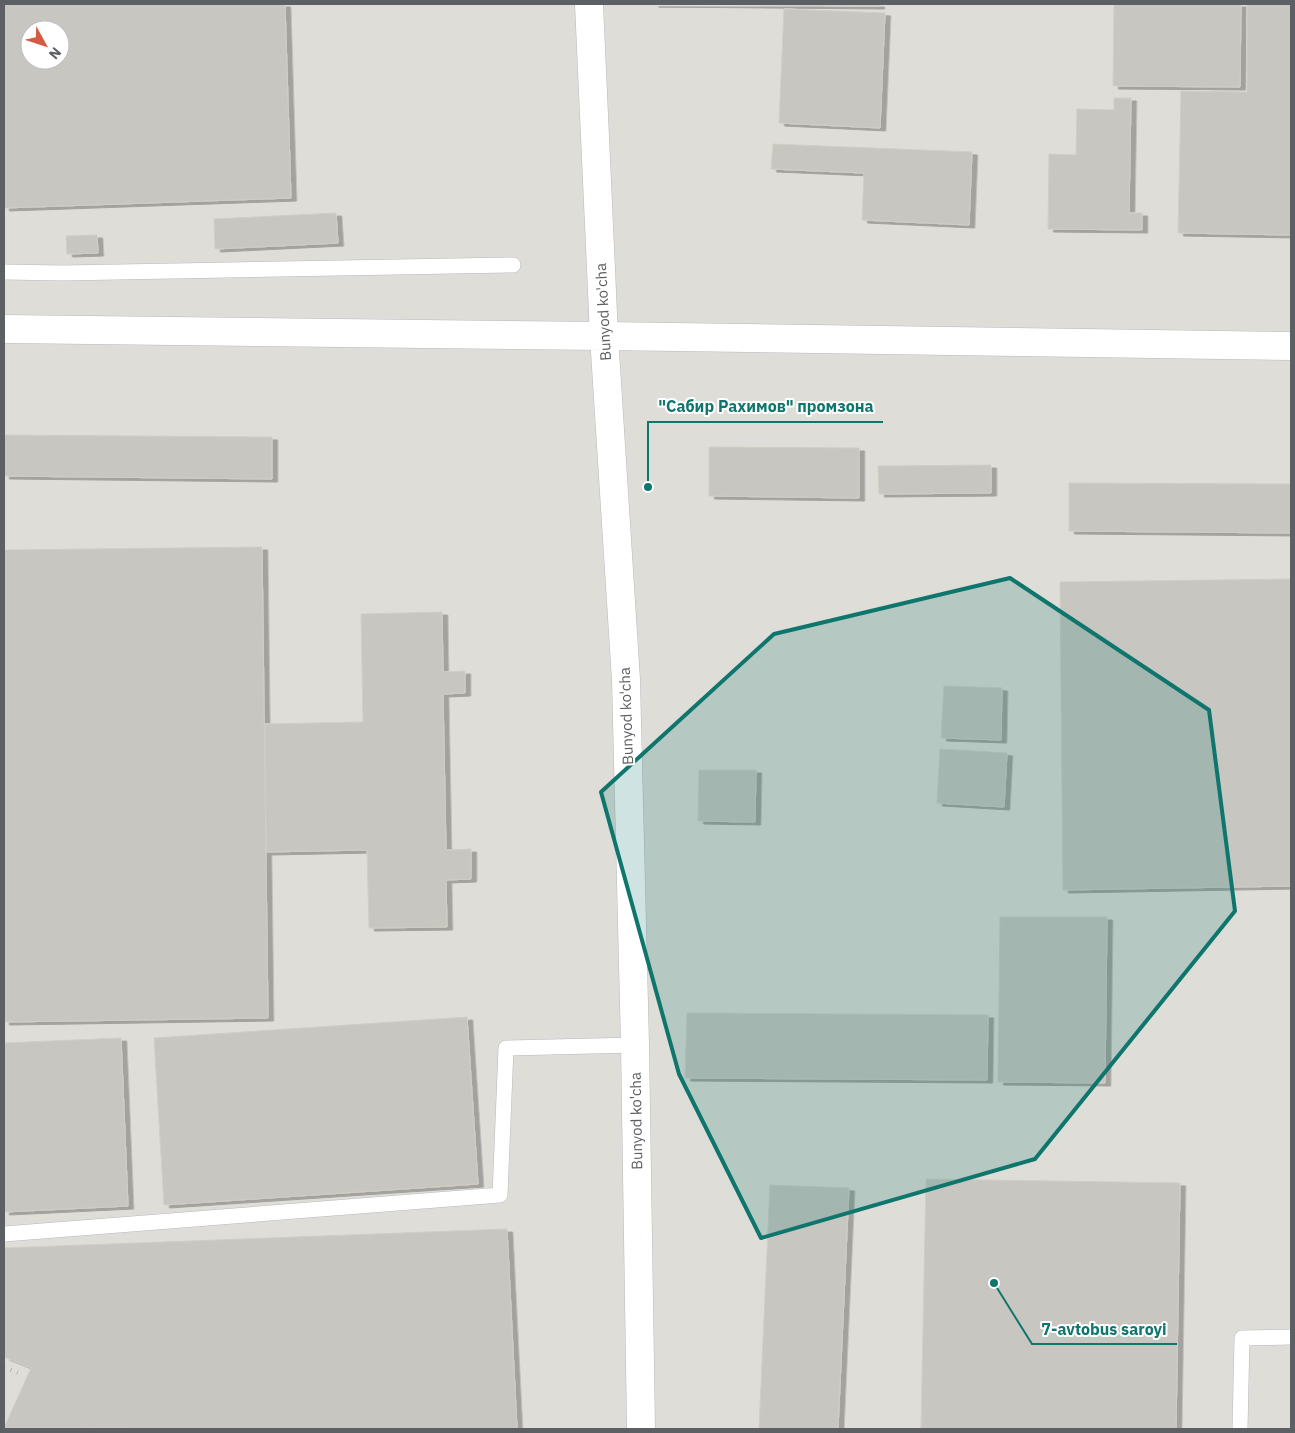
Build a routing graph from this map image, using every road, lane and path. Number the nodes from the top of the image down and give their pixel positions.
1 (589, 4) edge
2 (513, 265) dead end
3 (4, 272) edge
4 (4, 329) edge
5 (604, 336) junction
6 (1291, 346) edge
7 (635, 1045) junction
8 (4, 1234) edge
9 (1291, 1337) edge
10 (641, 1429) edge
11 (1240, 1429) edge

1 - 5 street, Bunyod ko'cha
2 - 3 lane
4 - 5 street
5 - 6 street
5 - 7 street, Bunyod ko'cha
7 - 8 lane
7 - 10 street, Bunyod ko'cha
9 - 11 lane

